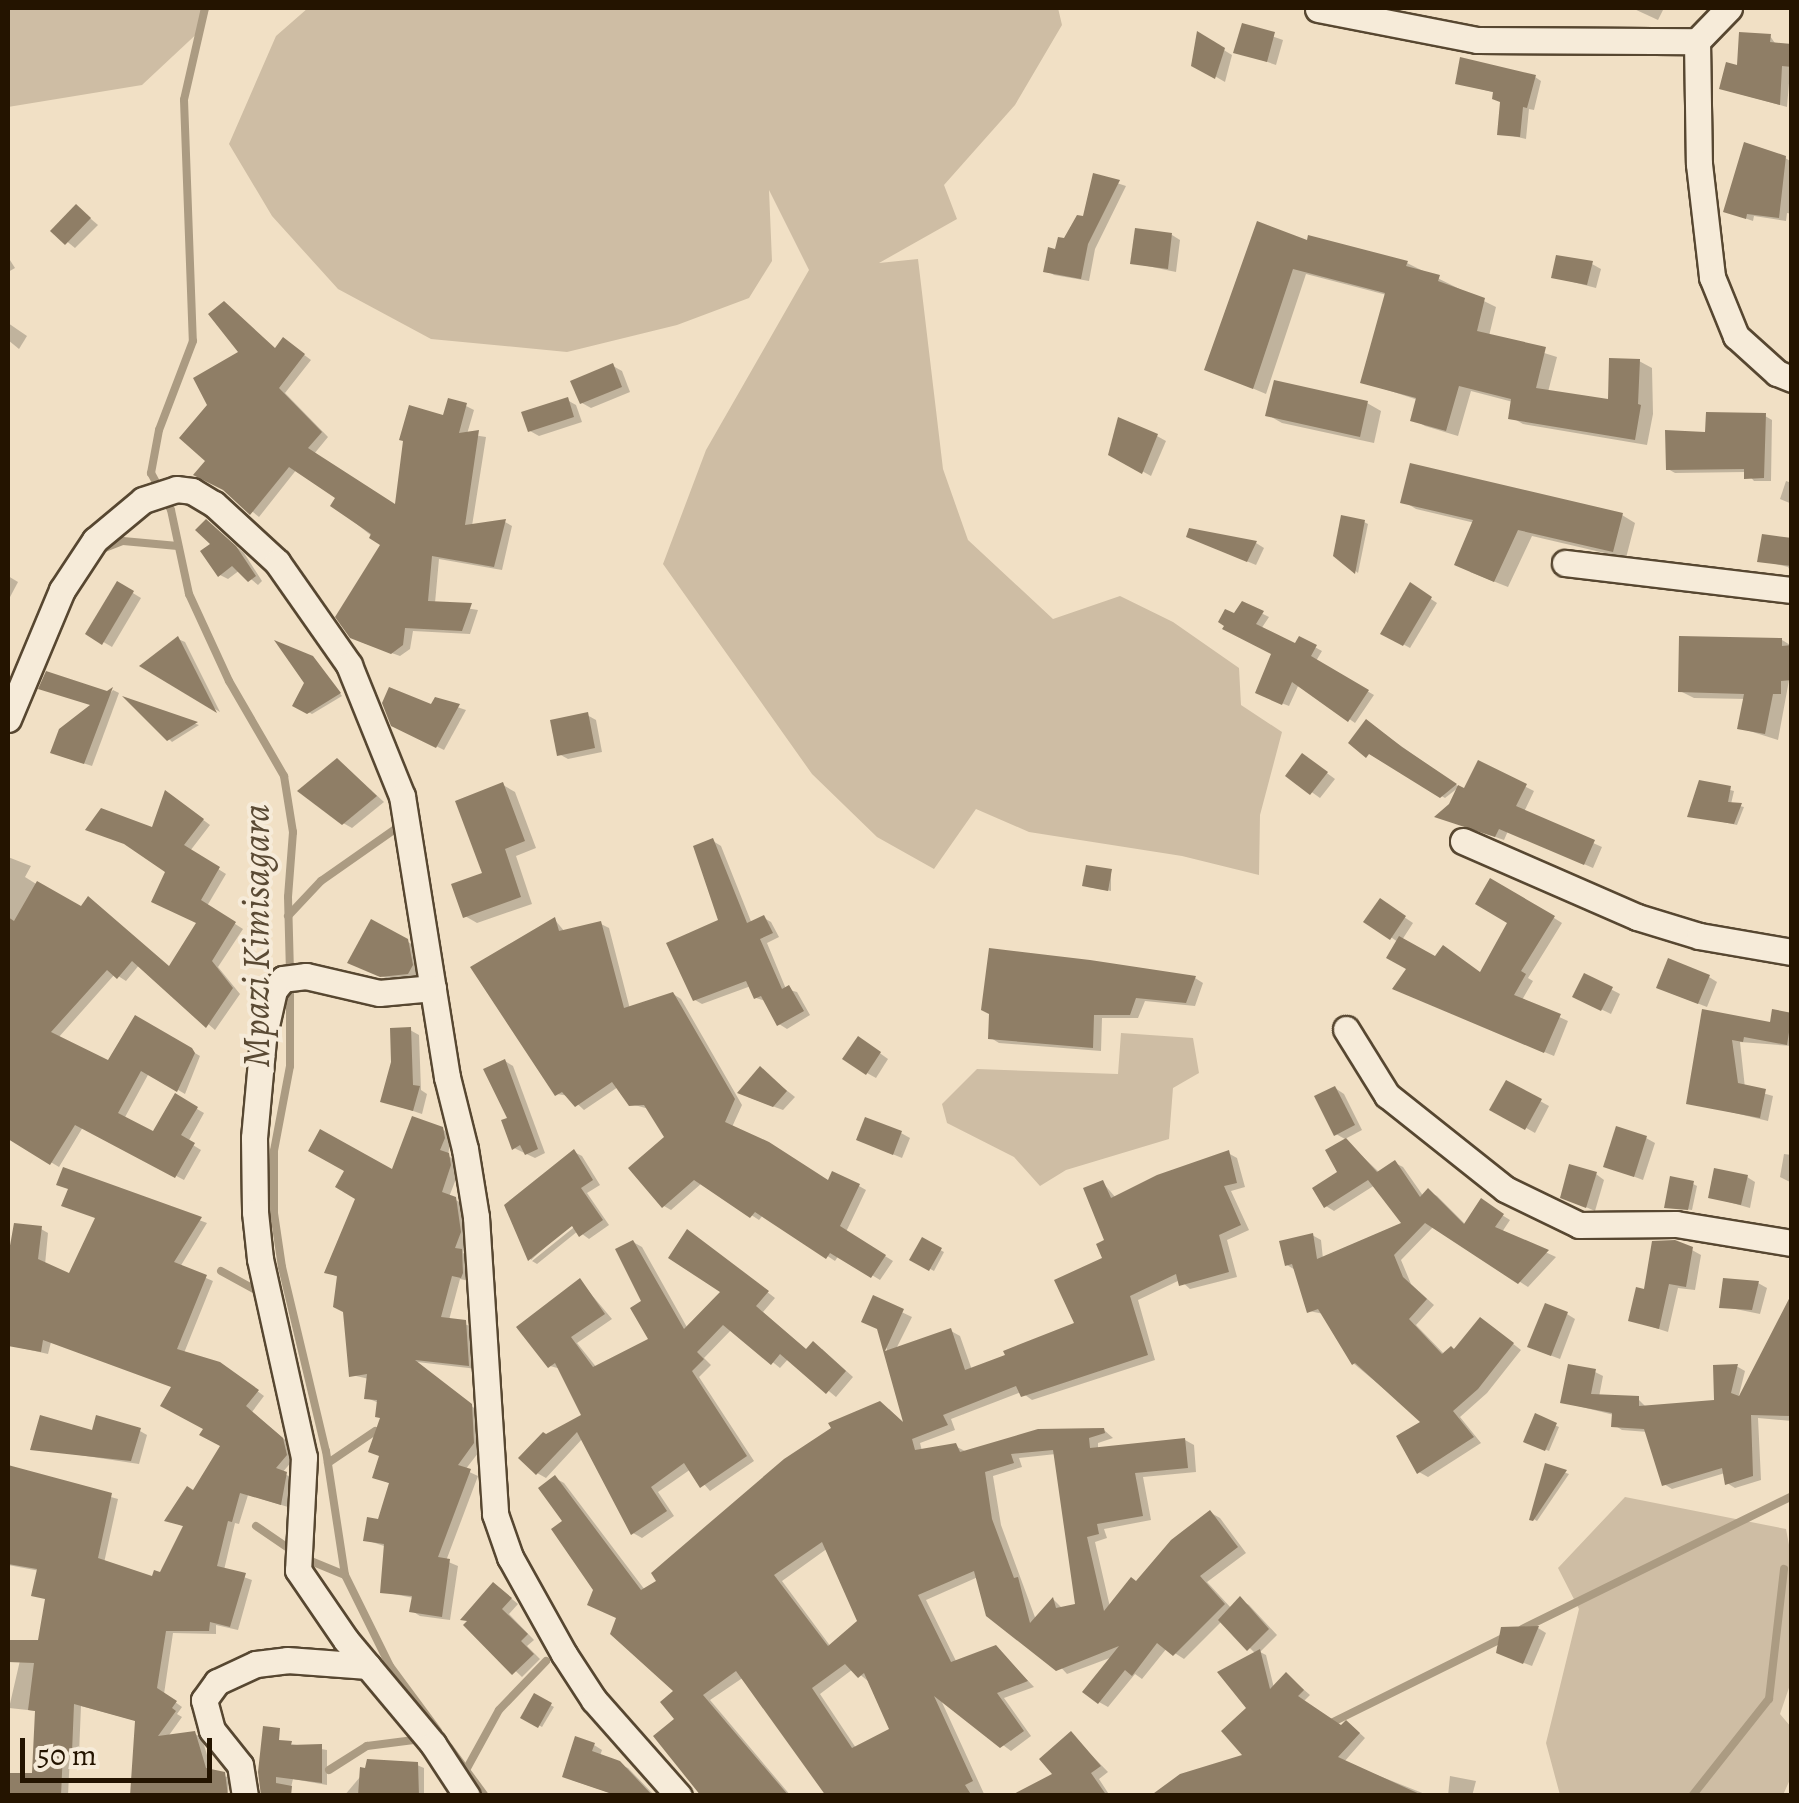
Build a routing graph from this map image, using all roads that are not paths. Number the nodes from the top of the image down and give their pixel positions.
1 (1318, 8) edge
2 (1729, 8) edge
3 (1696, 41) junction
4 (1792, 379) edge
5 (1565, 563) dead end
6 (1792, 590) edge
7 (8, 719) edge
8 (1463, 841) dead end
9 (1792, 952) edge
10 (433, 988) junction
11 (1346, 1029) dead end
12 (1792, 1243) edge
13 (368, 1666) junction
14 (245, 1796) edge
15 (467, 1796) edge
16 (679, 1796) edge

1 - 3 street
2 - 3 street
3 - 4 street
5 - 6 street
7 - 10 street
8 - 9 street
10 - 13 street
10 - 16 street
11 - 12 street
13 - 14 street
13 - 15 street

